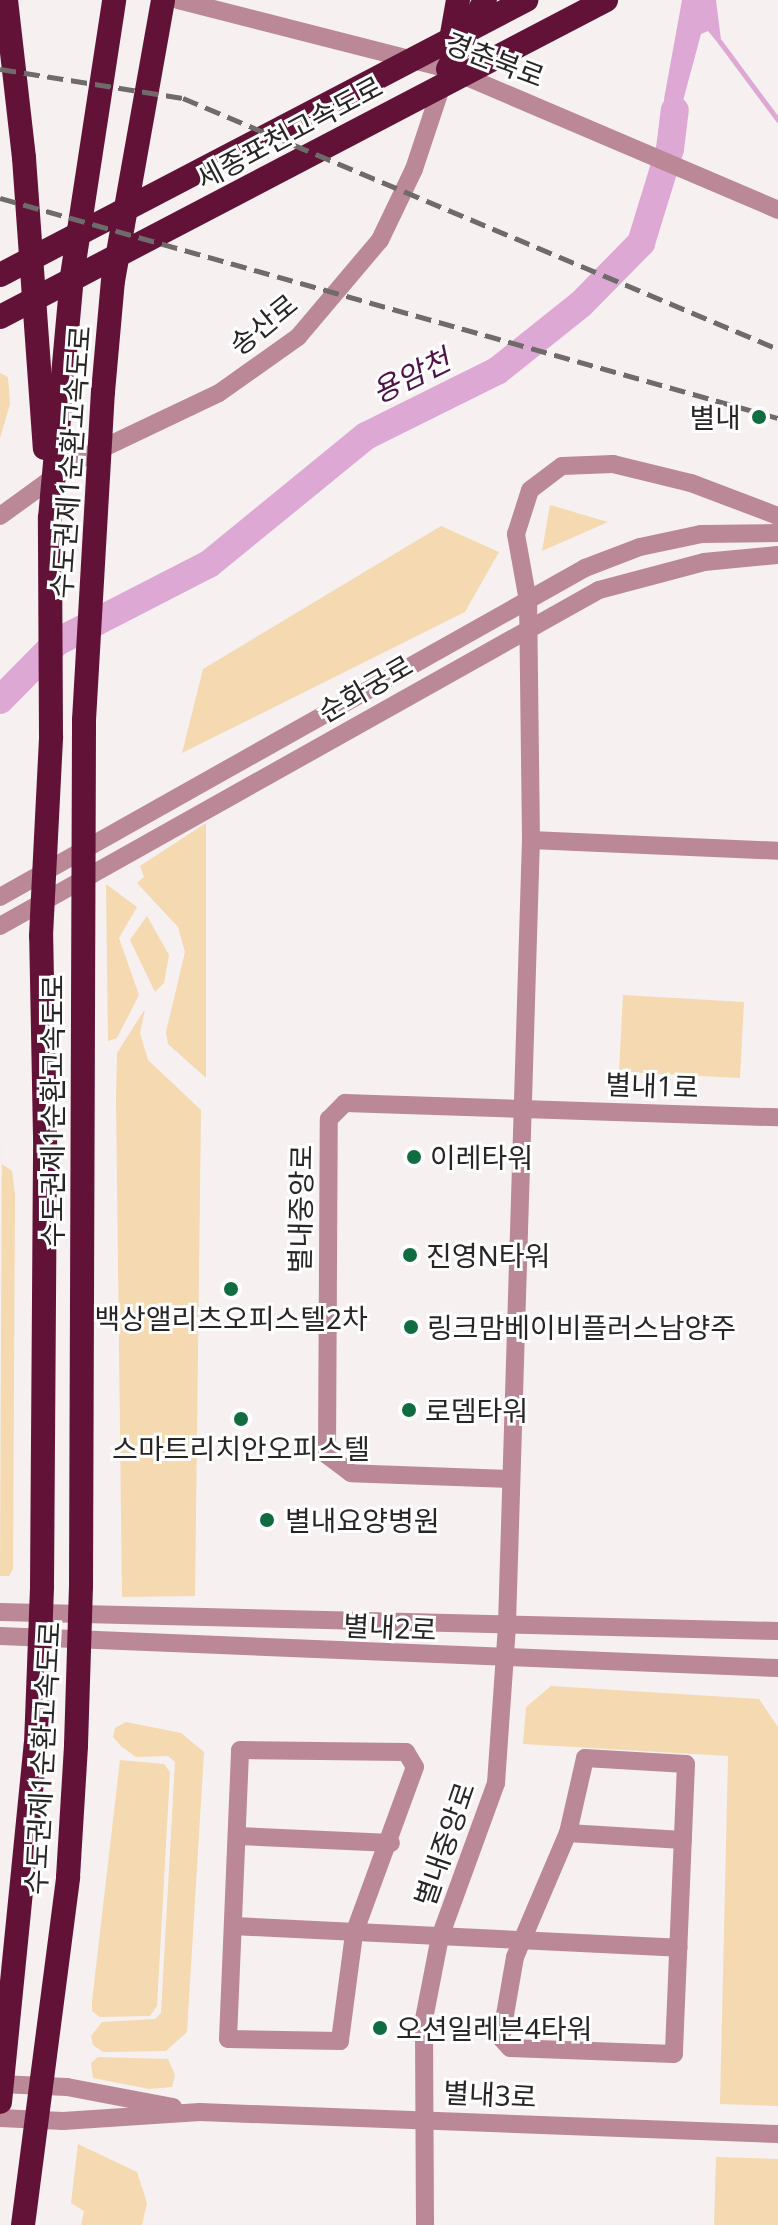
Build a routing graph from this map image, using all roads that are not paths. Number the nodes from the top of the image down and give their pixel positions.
1 (6, 0) edge
2 (114, 0) edge
3 (163, 0) edge
4 (178, 0) edge
5 (458, 0) edge
6 (485, 0) edge
7 (526, 0) edge
8 (606, 0) edge
9 (448, 69) junction
10 (778, 210) edge
11 (0, 275) edge
12 (0, 317) edge
13 (51, 416) junction
14 (0, 516) edge
15 (778, 516) edge
16 (778, 533) edge
17 (778, 555) edge
18 (528, 601) junction
19 (528, 627) junction
20 (531, 840) junction
21 (778, 851) edge
22 (0, 897) edge
23 (0, 926) edge
24 (524, 1109) junction
25 (778, 1117) edge
26 (511, 1479) junction
27 (0, 1612) edge
28 (507, 1624) junction
29 (778, 1631) edge
30 (0, 1636) edge
31 (503, 1661) junction
32 (778, 1668) edge
33 (568, 1833) junction
34 (237, 1836) junction
35 (683, 1840) junction
36 (391, 1843) junction
37 (233, 1926) junction
38 (354, 1934) junction
39 (440, 1937) junction
40 (521, 1939) junction
41 (678, 1948) junction
42 (0, 2084) edge
43 (0, 2102) edge
44 (200, 2112) junction
45 (0, 2118) edge
46 (422, 2119) junction
47 (778, 2134) edge
48 (26, 2225) edge
49 (425, 2225) edge

1 - 13 highway
2 - 13 highway, 수도권제1순환고속도로
3 - 48 highway, 수도권제1순환고속도로
4 - 9 street, 경춘북로
5 - 9 highway
6 - 9 highway
7 - 11 highway, 세종포천고속도로
8 - 12 highway, 세종포천고속도로
9 - 10 street, 경춘북로
9 - 14 street, 송산로
13 - 43 highway, 수도권제1순환고속도로
15 - 18 street, 별내중앙로
16 - 18 street, 순화궁로
17 - 19 street, 순화궁로
18 - 19 street, 별내중앙로
18 - 22 street, 순화궁로
19 - 20 street, 별내중앙로
19 - 23 street, 순화궁로
20 - 21 street
20 - 24 street, 별내중앙로
24 - 25 street, 별내1로
24 - 26 street, 별내중앙로
24 - 26 street, 별내중앙로
26 - 28 street, 별내중앙로
27 - 28 street, 별내2로
28 - 29 street, 별내2로
28 - 31 street, 별내중앙로
30 - 31 street, 별내2로
31 - 32 street, 별내2로
31 - 39 street, 별내중앙로
33 - 35 street
33 - 35 street
33 - 40 street
34 - 36 street
34 - 36 street
34 - 37 street
35 - 41 street
36 - 38 street
37 - 38 street
37 - 38 street
38 - 39 street
39 - 40 street
39 - 46 street, 별내중앙로
40 - 41 street
40 - 41 street
42 - 44 street, 별내3로
44 - 45 street, 별내3로
44 - 46 street, 별내3로
46 - 47 street, 별내3로
46 - 49 street, 별내중앙로

